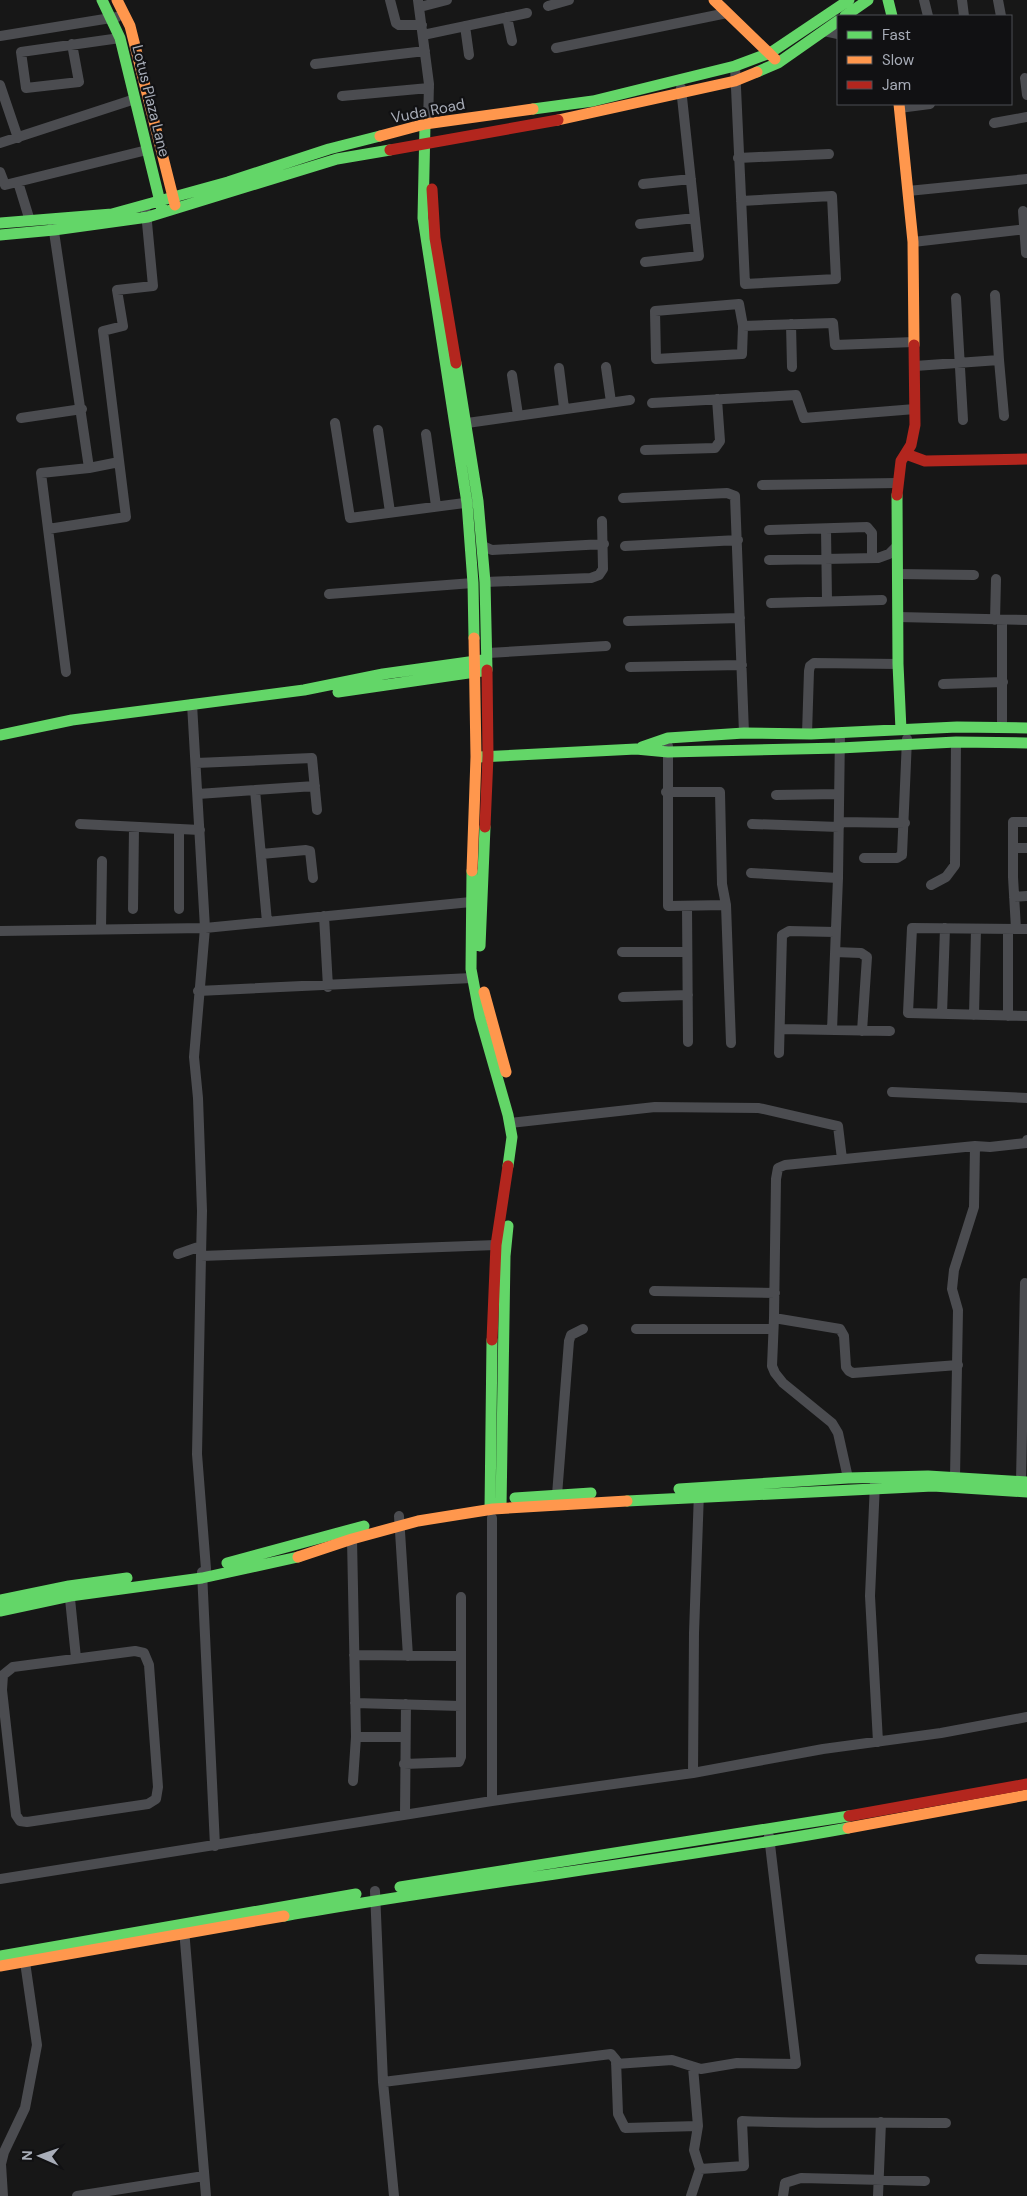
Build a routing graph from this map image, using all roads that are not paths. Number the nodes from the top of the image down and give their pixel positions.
1 (102, 0) edge
2 (117, 0) edge
3 (390, 0) edge
4 (447, 0) edge
5 (569, 0) edge
6 (714, 0) edge
7 (849, 0) edge
8 (868, 0) edge
9 (888, 0) edge
10 (924, 0) edge
11 (962, 0) edge
12 (998, 0) edge
13 (419, 4) edge
14 (548, 6) dead end
15 (527, 13) dead end
16 (727, 13) junction
17 (846, 15) edge
18 (892, 15) edge
19 (928, 15) edge
20 (964, 15) edge
21 (1001, 15) edge
22 (507, 17) junction
23 (128, 20) junction
24 (837, 22) edge
25 (465, 26) junction
26 (116, 28) junction
27 (423, 30) junction
28 (824, 31) junction
29 (837, 34) edge
30 (0, 36) edge
31 (512, 41) dead end
32 (72, 44) junction
33 (556, 48) dead end
34 (425, 51) junction
35 (770, 53) junction
36 (469, 54) dead end
37 (315, 64) dead end
38 (778, 64) junction
39 (735, 66) junction
40 (1025, 78) dead end
41 (679, 80) junction
42 (0, 85) edge
43 (428, 88) junction
44 (735, 89) junction
45 (682, 95) junction
46 (1027, 95) edge
47 (342, 96) dead end
48 (135, 100) junction
49 (914, 105) edge
50 (899, 106) edge
51 (1027, 117) edge
52 (994, 123) dead end
53 (428, 124) junction
54 (18, 138) junction
55 (0, 143) edge
56 (147, 150) junction
57 (428, 151) junction
58 (829, 154) dead end
59 (738, 158) junction
60 (0, 172) edge
61 (691, 179) junction
62 (1027, 179) edge
63 (18, 182) junction
64 (643, 184) dead end
65 (908, 191) junction
66 (173, 197) junction
67 (159, 201) junction
68 (741, 201) junction
69 (176, 209) junction
70 (146, 211) junction
71 (1023, 211) dead end
72 (163, 213) junction
73 (695, 218) junction
74 (30, 221) junction
75 (0, 223) edge
76 (640, 224) dead end
77 (53, 225) junction
78 (1026, 229) edge
79 (0, 235) edge
80 (913, 242) junction
81 (1026, 253) edge
82 (644, 262) dead end
83 (995, 295) dead end
84 (956, 298) dead end
85 (791, 324) junction
86 (743, 326) junction
87 (914, 342) junction
88 (1000, 360) junction
89 (959, 363) junction
90 (915, 366) junction
91 (606, 367) dead end
92 (792, 367) dead end
93 (559, 368) dead end
94 (512, 375) dead end
95 (717, 399) junction
96 (630, 400) dead end
97 (611, 402) junction
98 (652, 403) dead end
99 (564, 408) junction
100 (82, 409) junction
101 (915, 409) junction
102 (518, 415) junction
103 (1004, 416) dead end
104 (20, 418) dead end
105 (963, 420) dead end
106 (336, 423) dead end
107 (460, 424) junction
108 (378, 430) dead end
109 (426, 434) dead end
110 (646, 450) dead end
111 (906, 454) junction
112 (1027, 459) edge
113 (119, 462) junction
114 (89, 468) junction
115 (897, 483) junction
116 (762, 485) dead end
117 (623, 498) dead end
118 (472, 502) junction
119 (436, 506) junction
120 (390, 512) junction
121 (602, 520) dead end
122 (48, 529) junction
123 (826, 529) junction
124 (769, 530) dead end
125 (738, 540) junction
126 (604, 544) junction
127 (483, 546) junction
128 (625, 546) dead end
129 (897, 546) junction
130 (827, 558) junction
131 (872, 558) junction
132 (769, 560) dead end
133 (897, 574) junction
134 (974, 575) dead end
135 (996, 579) dead end
136 (486, 582) junction
137 (473, 583) junction
138 (329, 594) dead end
139 (882, 600) dead end
140 (827, 601) junction
141 (771, 603) dead end
142 (898, 617) junction
143 (740, 618) junction
144 (998, 620) junction
145 (1027, 620) edge
146 (628, 622) dead end
147 (606, 646) dead end
148 (488, 661) junction
149 (742, 664) junction
150 (898, 664) junction
151 (475, 666) junction
152 (630, 667) dead end
153 (66, 672) dead end
154 (1003, 682) junction
155 (943, 684) dead end
156 (192, 708) junction
157 (1002, 727) junction
158 (1027, 728) edge
159 (904, 730) junction
160 (744, 733) junction
161 (840, 733) junction
162 (807, 734) junction
163 (0, 735) edge
164 (668, 738) junction
165 (956, 742) junction
166 (0, 744) edge
167 (1027, 744) edge
168 (908, 745) junction
169 (840, 748) junction
170 (636, 749) junction
171 (668, 752) junction
172 (488, 756) junction
173 (476, 757) junction
174 (196, 763) junction
175 (315, 786) junction
176 (255, 790) junction
177 (666, 792) junction
178 (198, 794) junction
179 (839, 794) junction
180 (776, 795) dead end
181 (317, 810) dead end
182 (1027, 822) edge
183 (905, 823) junction
184 (80, 824) dead end
185 (752, 824) dead end
186 (840, 824) junction
187 (134, 827) junction
188 (180, 829) junction
189 (200, 830) junction
190 (1013, 848) junction
191 (1027, 848) edge
192 (261, 854) junction
193 (864, 858) dead end
194 (102, 860) dead end
195 (752, 873) dead end
196 (313, 878) dead end
197 (838, 878) junction
198 (931, 885) dead end
199 (1027, 896) edge
200 (1014, 897) junction
201 (471, 902) junction
202 (726, 905) junction
203 (687, 906) junction
204 (133, 909) dead end
205 (180, 909) dead end
206 (324, 916) junction
207 (267, 922) junction
208 (205, 928) junction
209 (944, 928) junction
210 (976, 928) junction
211 (101, 929) junction
212 (1012, 929) junction
213 (1027, 929) edge
214 (0, 930) edge
215 (835, 932) junction
216 (622, 952) dead end
217 (687, 952) junction
218 (835, 952) junction
219 (472, 978) junction
220 (328, 986) junction
221 (198, 991) junction
222 (688, 996) junction
223 (623, 997) dead end
224 (942, 1014) junction
225 (974, 1015) junction
226 (1008, 1016) junction
227 (1027, 1016) edge
228 (780, 1029) junction
229 (832, 1030) junction
230 (862, 1031) junction
231 (890, 1031) dead end
232 (688, 1042) dead end
233 (731, 1043) dead end
234 (779, 1053) dead end
235 (892, 1092) dead end
236 (1027, 1098) edge
237 (515, 1122) junction
238 (1027, 1142) edge
239 (975, 1146) junction
240 (842, 1159) junction
241 (496, 1245) junction
242 (201, 1251) junction
243 (178, 1254) dead end
244 (1025, 1283) dead end
245 (654, 1291) dead end
246 (775, 1293) junction
247 (774, 1318) junction
248 (582, 1329) dead end
249 (636, 1329) dead end
250 (772, 1329) junction
251 (958, 1365) junction
252 (955, 1477) junction
253 (848, 1478) junction
254 (1024, 1482) edge
255 (875, 1483) junction
256 (1027, 1492) edge
257 (699, 1493) junction
258 (557, 1495) junction
259 (495, 1507) junction
260 (399, 1520) junction
261 (352, 1539) junction
262 (203, 1572) junction
263 (69, 1591) junction
264 (461, 1597) dead end
265 (0, 1600) edge
266 (0, 1611) edge
267 (354, 1655) junction
268 (408, 1656) junction
269 (461, 1656) junction
270 (76, 1658) junction
271 (355, 1703) junction
272 (406, 1704) junction
273 (461, 1706) junction
274 (1027, 1717) edge
275 (404, 1737) junction
276 (356, 1738) junction
277 (878, 1742) junction
278 (404, 1764) junction
279 (694, 1773) junction
280 (353, 1781) dead end
281 (1027, 1784) edge
282 (1027, 1795) edge
283 (492, 1801) junction
284 (405, 1815) junction
285 (769, 1836) junction
286 (215, 1846) junction
287 (0, 1879) edge
288 (375, 1895) junction
289 (184, 1928) junction
290 (0, 1956) edge
291 (980, 1958) dead end
292 (1027, 1960) edge
293 (25, 1962) junction
294 (0, 1966) edge
295 (616, 2064) junction
296 (693, 2067) junction
297 (383, 2082) junction
298 (881, 2122) junction
299 (946, 2123) dead end
300 (698, 2126) junction
301 (700, 2169) junction
302 (204, 2176) junction
303 (878, 2180) junction
304 (925, 2181) dead end
305 (4, 2196) edge
306 (77, 2196) edge
307 (206, 2196) edge
308 (394, 2196) edge
309 (691, 2196) edge
310 (783, 2196) edge
311 (878, 2196) edge

1 - 26 street, Lotus Plaza Lane
2 - 23 street, Lotus Plaza Lane
3 - 27 street
4 - 13 street
5 - 14 street
6 - 16 street
7 - 35 street, Vuda Road
8 - 17 street
9 - 18 street
10 - 19 street
11 - 20 street
12 - 21 street
13 - 27 street
15 - 22 street
16 - 33 street
16 - 35 street
22 - 25 street
22 - 31 street
23 - 26 street
23 - 66 street, Lotus Plaza Lane
24 - 28 street, Vuda Road
25 - 27 street
25 - 36 street
26 - 30 street
26 - 32 street
26 - 48 street, Lotus Plaza Lane
27 - 34 street
28 - 29 street
28 - 38 street, Vuda Road
32 - 32 street
34 - 37 street
34 - 43 street
35 - 38 street
35 - 39 street, Vuda Road
38 - 44 street, Vuda Road
39 - 41 street, Vuda Road
39 - 44 street
40 - 46 street
41 - 45 street
41 - 53 street, Vuda Road
42 - 54 street
43 - 47 street
43 - 53 street
44 - 45 street, Vuda Road
44 - 59 street
45 - 57 street, Vuda Road
45 - 61 street
48 - 54 street
48 - 56 street, Lotus Plaza Lane
49 - 50 street
50 - 65 street
51 - 52 street
53 - 57 street
53 - 66 street, Vuda Road
54 - 55 street
56 - 63 street
56 - 67 street, Lotus Plaza Lane
57 - 69 street, Vuda Road
57 - 107 street
58 - 59 street
59 - 68 street
60 - 63 street
61 - 64 street
61 - 73 street
62 - 65 street
63 - 74 street
65 - 80 street
66 - 67 street, Vuda Road
66 - 69 street, Lotus Plaza Lane
67 - 70 street, Vuda Road
67 - 72 street, Lotus Plaza Lane
68 - 68 street
69 - 72 street, Vuda Road
70 - 72 street, Vuda Road
70 - 77 street, Vuda Road
70 - 113 street
71 - 78 street
73 - 76 street
73 - 82 street
74 - 75 street, Vuda Road
74 - 77 street, Vuda Road
77 - 79 street, Vuda Road
77 - 100 street
78 - 80 street
78 - 81 street
80 - 87 street
83 - 88 street
84 - 89 street
85 - 86 street
85 - 87 street
85 - 92 street
86 - 86 street
87 - 90 street
88 - 89 street
88 - 103 street
89 - 90 street
89 - 105 street
90 - 101 street
91 - 97 street
93 - 99 street
94 - 102 street
95 - 98 street
95 - 101 street
95 - 110 street
96 - 97 street
97 - 99 street
99 - 102 street
100 - 104 street
100 - 114 street
101 - 111 street
102 - 107 street
106 - 120 street
107 - 118 street
108 - 120 street
109 - 119 street
111 - 112 street
111 - 115 street
113 - 114 street
113 - 122 street
114 - 122 street
115 - 116 street
115 - 129 street
117 - 125 street
118 - 119 street
118 - 127 street
118 - 137 street
119 - 120 street
121 - 126 street
122 - 153 street
123 - 124 street
123 - 130 street
123 - 131 street
125 - 128 street
125 - 143 street
126 - 127 street
126 - 136 street
127 - 136 street
129 - 131 street
129 - 133 street
130 - 131 street
130 - 132 street
130 - 140 street
133 - 134 street
133 - 142 street
135 - 144 street
136 - 148 street
137 - 138 street
137 - 151 street
139 - 140 street
140 - 141 street
142 - 144 street
142 - 150 street
143 - 146 street
143 - 149 street
144 - 145 street
144 - 154 street
147 - 148 street
148 - 151 street
148 - 172 street
149 - 152 street
149 - 160 street
150 - 159 street
150 - 162 street
151 - 156 street
151 - 173 street
154 - 155 street
154 - 157 street
156 - 163 street
156 - 166 street
156 - 174 street
157 - 158 street
157 - 159 street
159 - 161 street
159 - 168 street
160 - 162 street
160 - 164 street
161 - 162 street
161 - 169 street
164 - 170 street
164 - 171 street
165 - 167 street
165 - 168 street
165 - 198 street
168 - 169 street
168 - 183 street
169 - 171 street
169 - 179 street
170 - 171 street
170 - 172 street
171 - 177 street
172 - 173 street
172 - 237 street
173 - 201 street
174 - 175 street
174 - 178 street
175 - 176 street
175 - 181 street
176 - 178 street
176 - 192 street
177 - 202 street
177 - 203 street
178 - 189 street
179 - 180 street
179 - 186 street
182 - 190 street
183 - 186 street
183 - 193 street
184 - 187 street
185 - 186 street
186 - 197 street
187 - 188 street
187 - 204 street
188 - 189 street
188 - 205 street
189 - 208 street
190 - 191 street
190 - 200 street
192 - 196 street
192 - 207 street
194 - 211 street
195 - 197 street
197 - 215 street
199 - 200 street
200 - 212 street
201 - 206 street
201 - 219 street
202 - 203 street
202 - 233 street
203 - 217 street
206 - 207 street
206 - 220 street
207 - 208 street
208 - 211 street
208 - 221 street
209 - 210 street
209 - 224 street
209 - 224 street
210 - 212 street
210 - 225 street
211 - 214 street
212 - 213 street
212 - 226 street
215 - 218 street
215 - 228 street
216 - 217 street
217 - 222 street
218 - 229 street
218 - 230 street
219 - 220 street
219 - 237 street
220 - 221 street
221 - 242 street
222 - 223 street
222 - 232 street
224 - 225 street
225 - 226 street
226 - 227 street
228 - 229 street
228 - 234 street
229 - 230 street
230 - 231 street
235 - 236 street
237 - 240 street
237 - 241 street
237 - 259 street
238 - 239 street
239 - 240 street
239 - 251 street
240 - 246 street
241 - 242 street
241 - 259 street
242 - 243 street
242 - 262 street
244 - 254 street
245 - 246 street
246 - 247 street
247 - 250 street
247 - 251 street
248 - 258 street
249 - 250 street
250 - 253 street
251 - 252 street
252 - 254 street
252 - 255 street
253 - 255 street
253 - 257 street
255 - 256 street
255 - 257 street
255 - 277 street
257 - 258 street
257 - 259 street
257 - 279 street
258 - 259 street
259 - 260 street
259 - 283 street
260 - 261 street
260 - 262 street
260 - 268 street
261 - 262 street
261 - 267 street
262 - 263 street
262 - 286 street
263 - 265 street
263 - 266 street
263 - 270 street
264 - 269 street
267 - 268 street
267 - 271 street
268 - 269 street
269 - 273 street
270 - 270 street
271 - 272 street
271 - 276 street
272 - 273 street
272 - 275 street
273 - 278 street
274 - 277 street
275 - 276 street
275 - 278 street
276 - 280 street
277 - 279 street
278 - 284 street
279 - 283 street
281 - 285 street
282 - 285 street
283 - 284 street
284 - 286 street
285 - 288 street
285 - 296 street
286 - 287 street
288 - 289 street
288 - 297 street
289 - 290 street
289 - 293 street
289 - 302 street
291 - 292 street
293 - 294 street
293 - 305 street
295 - 296 street
295 - 297 street
295 - 300 street
296 - 300 street
297 - 308 street
298 - 299 street
298 - 301 street
298 - 303 street
300 - 301 street
301 - 309 street
302 - 306 street
302 - 307 street
303 - 304 street
303 - 310 street
303 - 311 street

